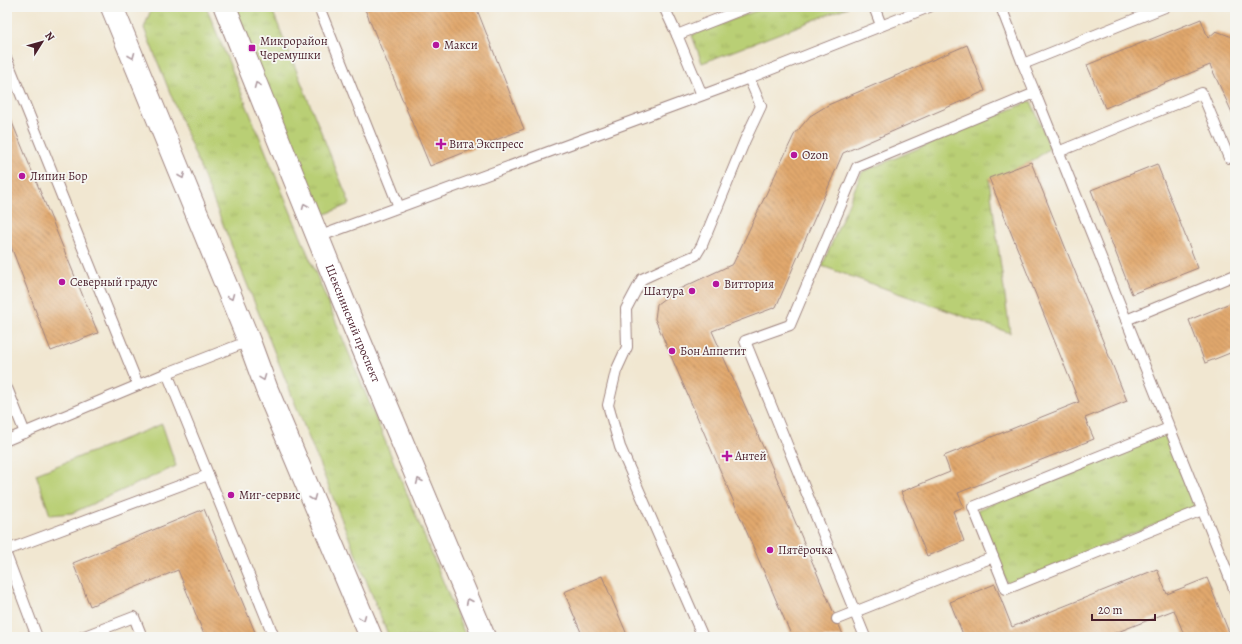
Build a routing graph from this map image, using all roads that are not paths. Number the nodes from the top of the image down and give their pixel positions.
1 (225, 7) edge
2 (319, 7) edge
3 (664, 7) edge
4 (748, 7) edge
5 (874, 7) edge
6 (929, 7) edge
7 (1001, 7) edge
8 (1166, 7) edge
9 (119, 13) edge
10 (881, 25) junction
11 (677, 35) junction
12 (7, 60) edge
13 (1023, 64) junction
14 (749, 78) junction
15 (1034, 93) junction
16 (702, 95) junction
17 (1058, 152) junction
18 (1229, 158) dead end
19 (399, 207) junction
20 (318, 237) junction
21 (1235, 275) edge
22 (1126, 320) junction
23 (249, 341) junction
24 (167, 373) junction
25 (138, 385) junction
26 (7, 388) edge
27 (1169, 428) junction
28 (25, 433) junction
29 (7, 440) edge
30 (208, 475) junction
31 (1202, 510) junction
32 (7, 550) edge
33 (7, 556) edge
34 (993, 557) junction
35 (1235, 591) edge
36 (855, 612) junction
37 (837, 619) dead end
38 (37, 637) edge
39 (82, 637) edge
40 (142, 637) edge
41 (274, 637) edge
42 (371, 637) edge
43 (484, 637) edge
44 (703, 637) edge
45 (865, 637) edge

20 -> 1 main road, Шекснинский проспект
2 - 19 lane
3 - 11 lane
4 - 11 lane
5 - 10 lane
6 - 10 lane
7 - 13 lane
8 - 13 lane
9 -> 23 main road
10 - 14 lane
11 - 16 lane
12 - 25 lane
13 - 15 lane
14 - 16 lane
14 - 44 lane
15 - 17 lane
15 - 36 lane
16 - 19 lane
17 - 18 lane
17 - 22 lane
19 - 20 lane
43 -> 20 main road, Шекснинский проспект
21 - 22 lane
22 - 27 lane
23 - 24 lane
23 -> 42 main road
24 - 25 lane
24 - 30 lane
25 - 28 lane
26 - 28 lane
27 - 31 lane
27 - 34 lane
28 - 29 lane
30 - 32 lane
30 - 41 lane
31 - 34 lane
31 - 35 lane
33 - 38 lane
34 - 36 lane
36 - 37 lane
36 - 45 lane
39 - 40 lane

